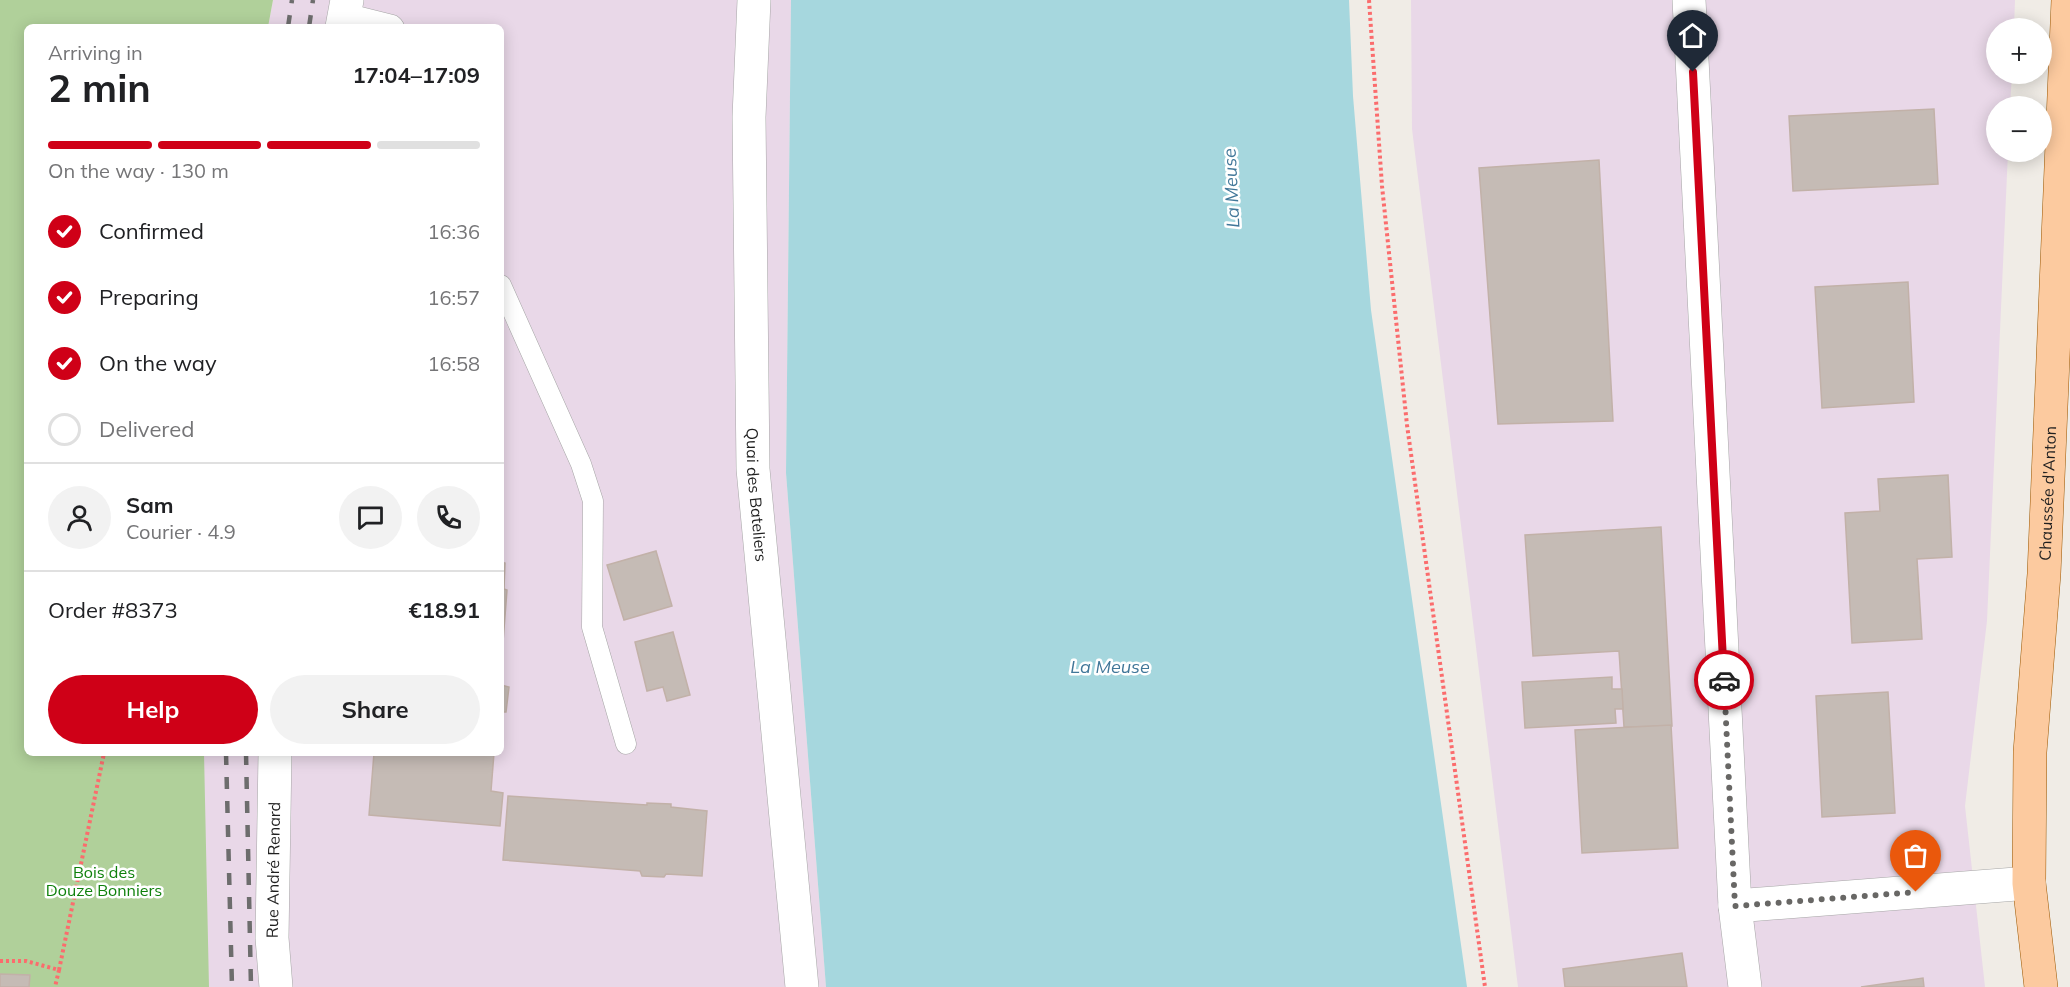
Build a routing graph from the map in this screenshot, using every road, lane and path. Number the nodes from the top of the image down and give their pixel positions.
1 (754, 0) edge
2 (1369, 0) edge
3 (1689, 0) edge
4 (2068, 0) edge
5 (344, 13) edge
6 (383, 24) edge
7 (504, 292) edge
8 (626, 744) dead end
9 (103, 756) edge
10 (275, 756) edge
11 (2029, 883) junction
12 (1735, 906) junction
13 (0, 961) edge
14 (59, 970) junction
15 (55, 987) edge
16 (276, 987) edge
17 (801, 987) edge
18 (1485, 987) edge
19 (1745, 987) edge
20 (2040, 987) edge

1 - 17 street, Quai des Bateliers
2 - 18 path
3 - 12 street
4 - 11 main road, Chaussée d'Anton
5 - 6 lane
7 - 8 lane
9 - 14 path
10 - 16 street, Rue André Renard
11 - 12 street
11 - 20 main road, Chaussée d'Anton
12 - 19 street
13 - 14 path
14 - 15 path

